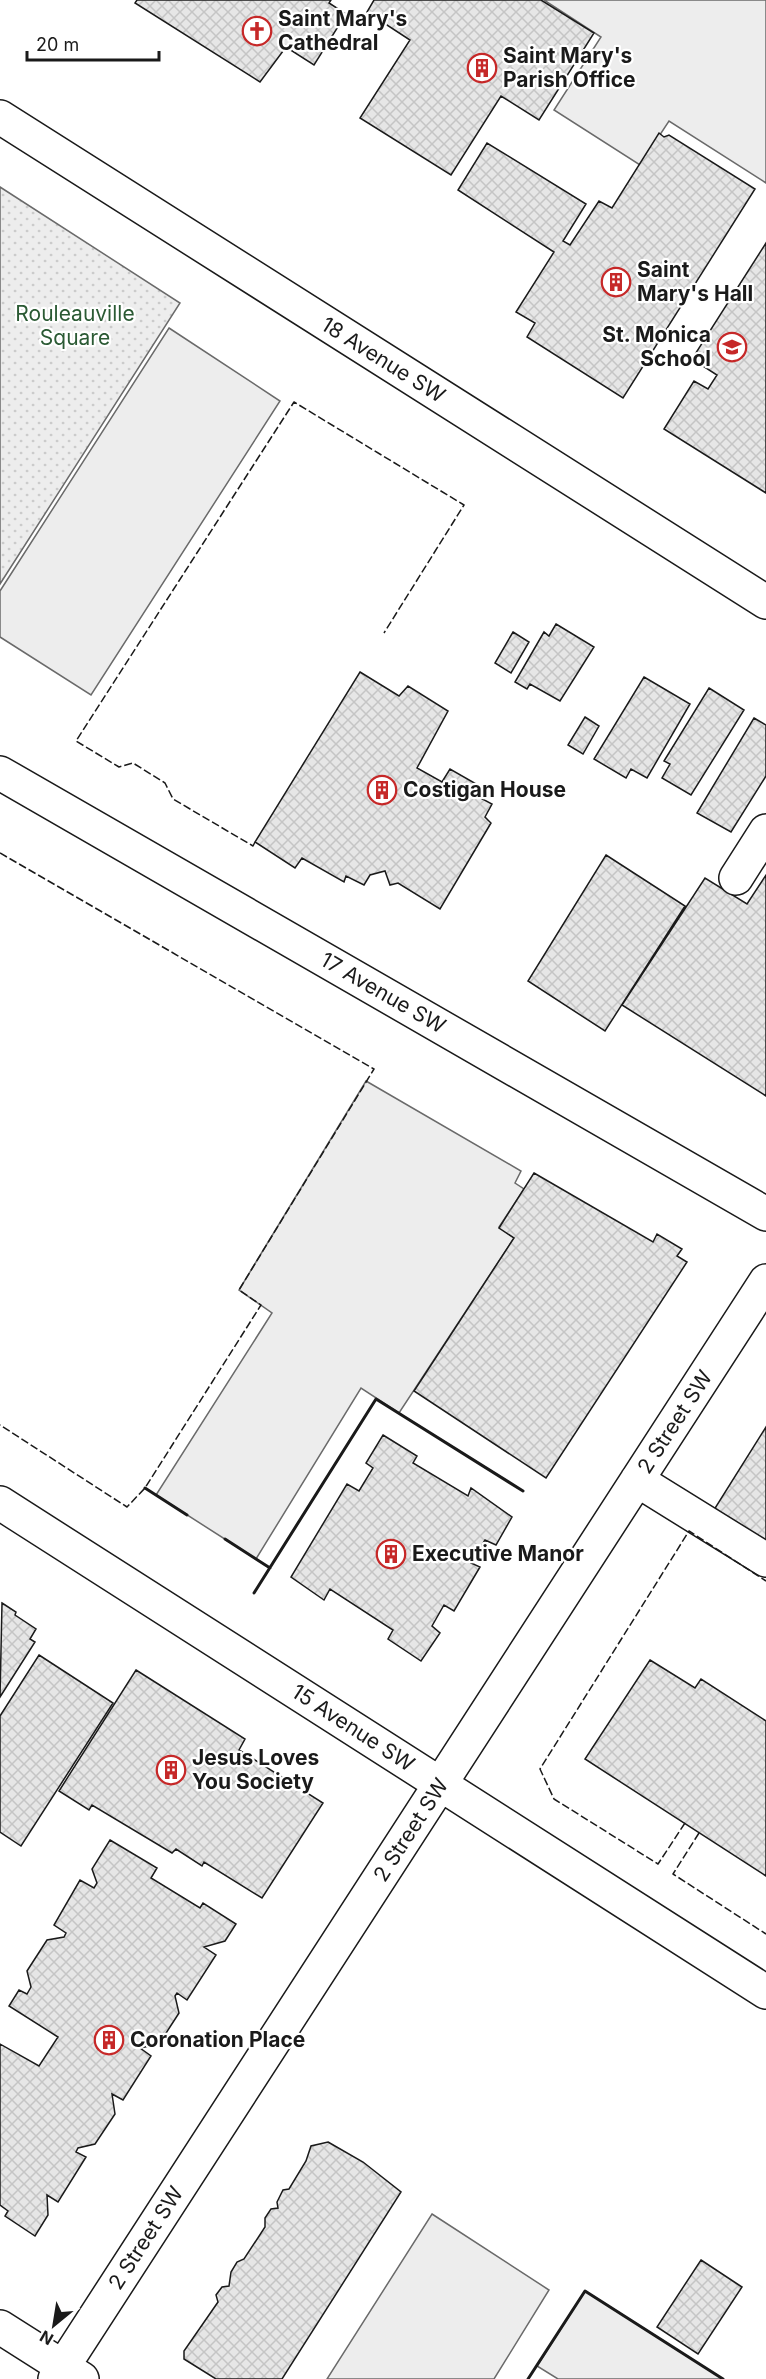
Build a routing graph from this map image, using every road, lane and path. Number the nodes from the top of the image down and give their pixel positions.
1 (0, 117) edge
2 (766, 602) edge
3 (0, 773) edge
4 (766, 831) edge
5 (736, 878) dead end
6 (766, 1214) edge
7 (766, 1281) edge
8 (637, 1480) junction
9 (0, 1503) edge
10 (766, 1560) edge
11 (441, 1785) junction
12 (766, 1992) edge
13 (0, 2327) edge
14 (67, 2375) edge

1 - 2 street, 18 Avenue SW
3 - 6 street, 17 Avenue SW
4 - 5 street
7 - 8 street, 2 Street SW
8 - 10 street
8 - 11 street, 2 Street SW
9 - 11 street, 15 Avenue SW
11 - 12 street, 15 Avenue SW
11 - 14 street, 2 Street SW
13 - 14 street

